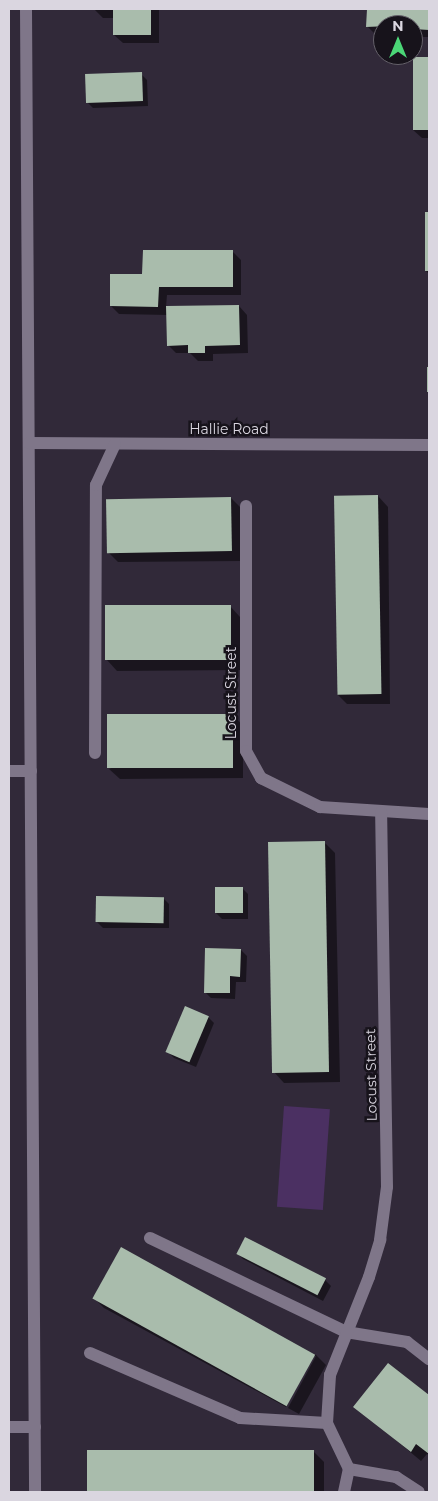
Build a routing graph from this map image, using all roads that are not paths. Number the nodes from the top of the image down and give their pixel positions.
1 (26, 9) edge
2 (28, 443) junction
3 (115, 444) junction
4 (429, 445) edge
5 (246, 506) dead end
6 (95, 753) dead end
7 (9, 771) edge
8 (31, 771) junction
9 (381, 812) junction
10 (429, 814) edge
11 (150, 1238) dead end
12 (346, 1332) junction
13 (90, 1353) dead end
14 (429, 1359) edge
15 (327, 1423) junction
16 (9, 1427) edge
17 (35, 1427) junction
18 (349, 1469) junction
19 (35, 1492) edge
20 (344, 1492) edge
21 (419, 1492) edge

1 - 2 street
2 - 3 street, Hallie Road
2 - 8 street
3 - 4 street, Hallie Road
3 - 6 street
5 - 9 street, Locust Street
7 - 8 street
8 - 17 street
9 - 10 street, Locust Street
9 - 12 street, Locust Street
11 - 12 street
12 - 14 street
12 - 15 street, Locust Street
13 - 15 street
15 - 18 street, Locust Street
16 - 17 street
17 - 19 street
18 - 20 street
18 - 21 street

